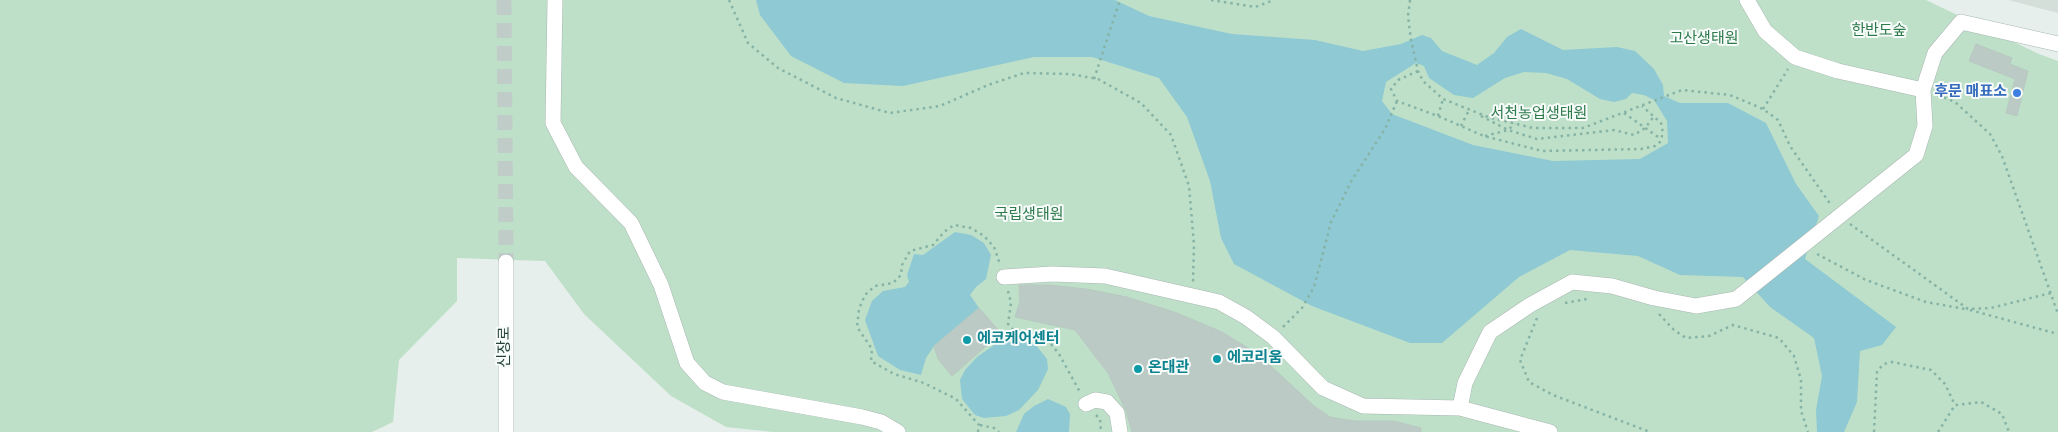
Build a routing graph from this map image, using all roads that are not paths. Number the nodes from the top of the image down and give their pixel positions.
1 (555, 0) edge
2 (1747, 0) edge
3 (2058, 44) edge
4 (1924, 90) junction
5 (506, 262) tunnel mouth
6 (1004, 277) road end
7 (1086, 404) road end
8 (1460, 408) junction
9 (506, 432) edge
10 (898, 432) edge
11 (1120, 432) edge
12 (1550, 432) edge

1 - 10 street
2 - 4 street
3 - 4 street
4 - 8 street
5 - 9 street, 신장로
6 - 8 street
7 - 11 street
8 - 12 street

